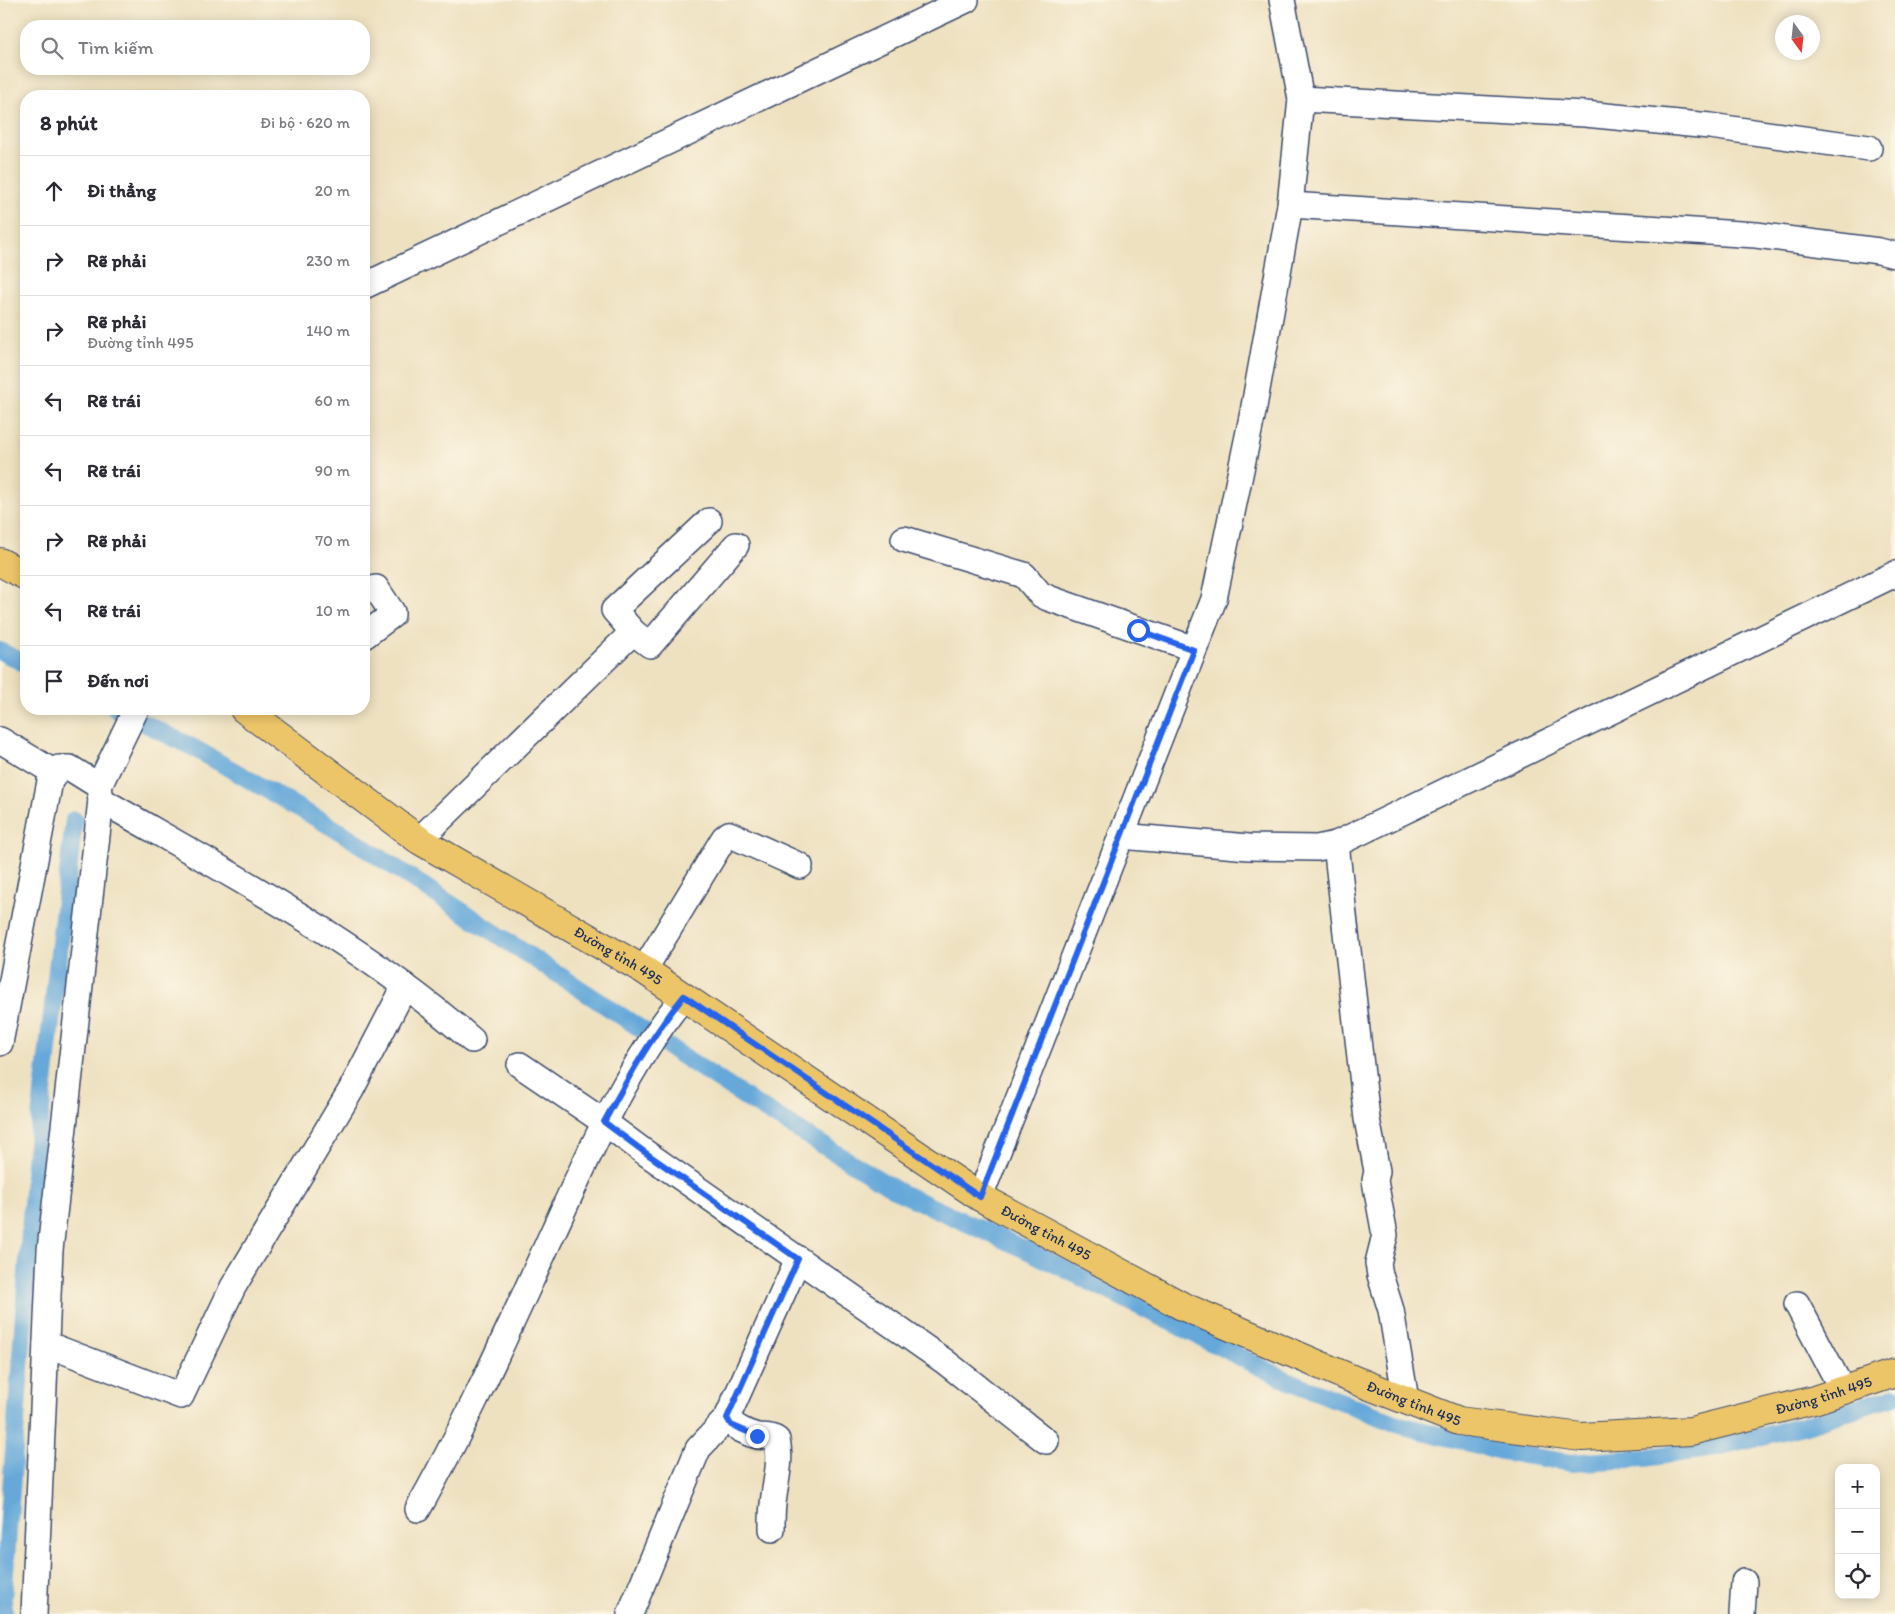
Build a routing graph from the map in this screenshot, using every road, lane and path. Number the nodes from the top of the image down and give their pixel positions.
1 (966, 0) edge
2 (1282, 0) edge
3 (1300, 99) junction
4 (1869, 148) dead end
5 (1290, 205) junction
6 (1895, 255) edge
7 (370, 283) edge
8 (709, 522) dead end
9 (904, 539) dead end
10 (736, 545) dead end
11 (0, 562) edge
12 (20, 573) edge
13 (1895, 574) edge
14 (376, 588) dead end
15 (370, 632) edge
16 (633, 632) junction
17 (1194, 650) junction
18 (133, 715) edge
19 (260, 715) edge
20 (0, 740) edge
21 (55, 773) junction
22 (100, 793) junction
23 (1120, 836) junction
24 (419, 840) junction
25 (1336, 844) junction
26 (800, 866) dead end
27 (644, 970) junction
28 (405, 986) junction
29 (684, 996) junction
30 (472, 1040) dead end
31 (0, 1043) edge
32 (520, 1065) dead end
33 (604, 1122) junction
34 (980, 1197) junction
35 (798, 1259) junction
36 (1797, 1304) dead end
37 (50, 1345) junction
38 (1895, 1373) edge
39 (1843, 1391) junction
40 (1406, 1400) junction
41 (727, 1418) junction
42 (1046, 1441) dead end
43 (418, 1509) dead end
44 (772, 1529) dead end
45 (1744, 1582) dead end
46 (34, 1614) edge
47 (630, 1614) edge
48 (1742, 1614) edge

1 - 7 street
2 - 3 street
3 - 4 street
3 - 5 street
5 - 6 street
5 - 17 street
8 - 16 street
9 - 17 street
10 - 16 street
11 - 12 main road
13 - 25 street
14 - 15 street
16 - 24 street
17 - 23 street
18 - 22 street
19 - 24 main road, Đường tỉnh 495
20 - 21 street
21 - 22 street
21 - 31 street
22 - 28 street
22 - 37 street
23 - 25 street
23 - 34 street
24 - 27 main road, Đường tỉnh 495
25 - 40 street
26 - 27 street
27 - 29 main road, Đường tỉnh 495
28 - 30 street
28 - 37 street
29 - 33 street
29 - 34 main road, Đường tỉnh 495
32 - 33 street
33 - 35 street
33 - 43 street
34 - 40 main road, Đường tỉnh 495
35 - 41 street
35 - 42 street
36 - 39 street
37 - 46 street
38 - 39 main road, Đường tỉnh 495
39 - 40 main road, Đường tỉnh 495
41 - 44 street
41 - 47 street
45 - 48 street

